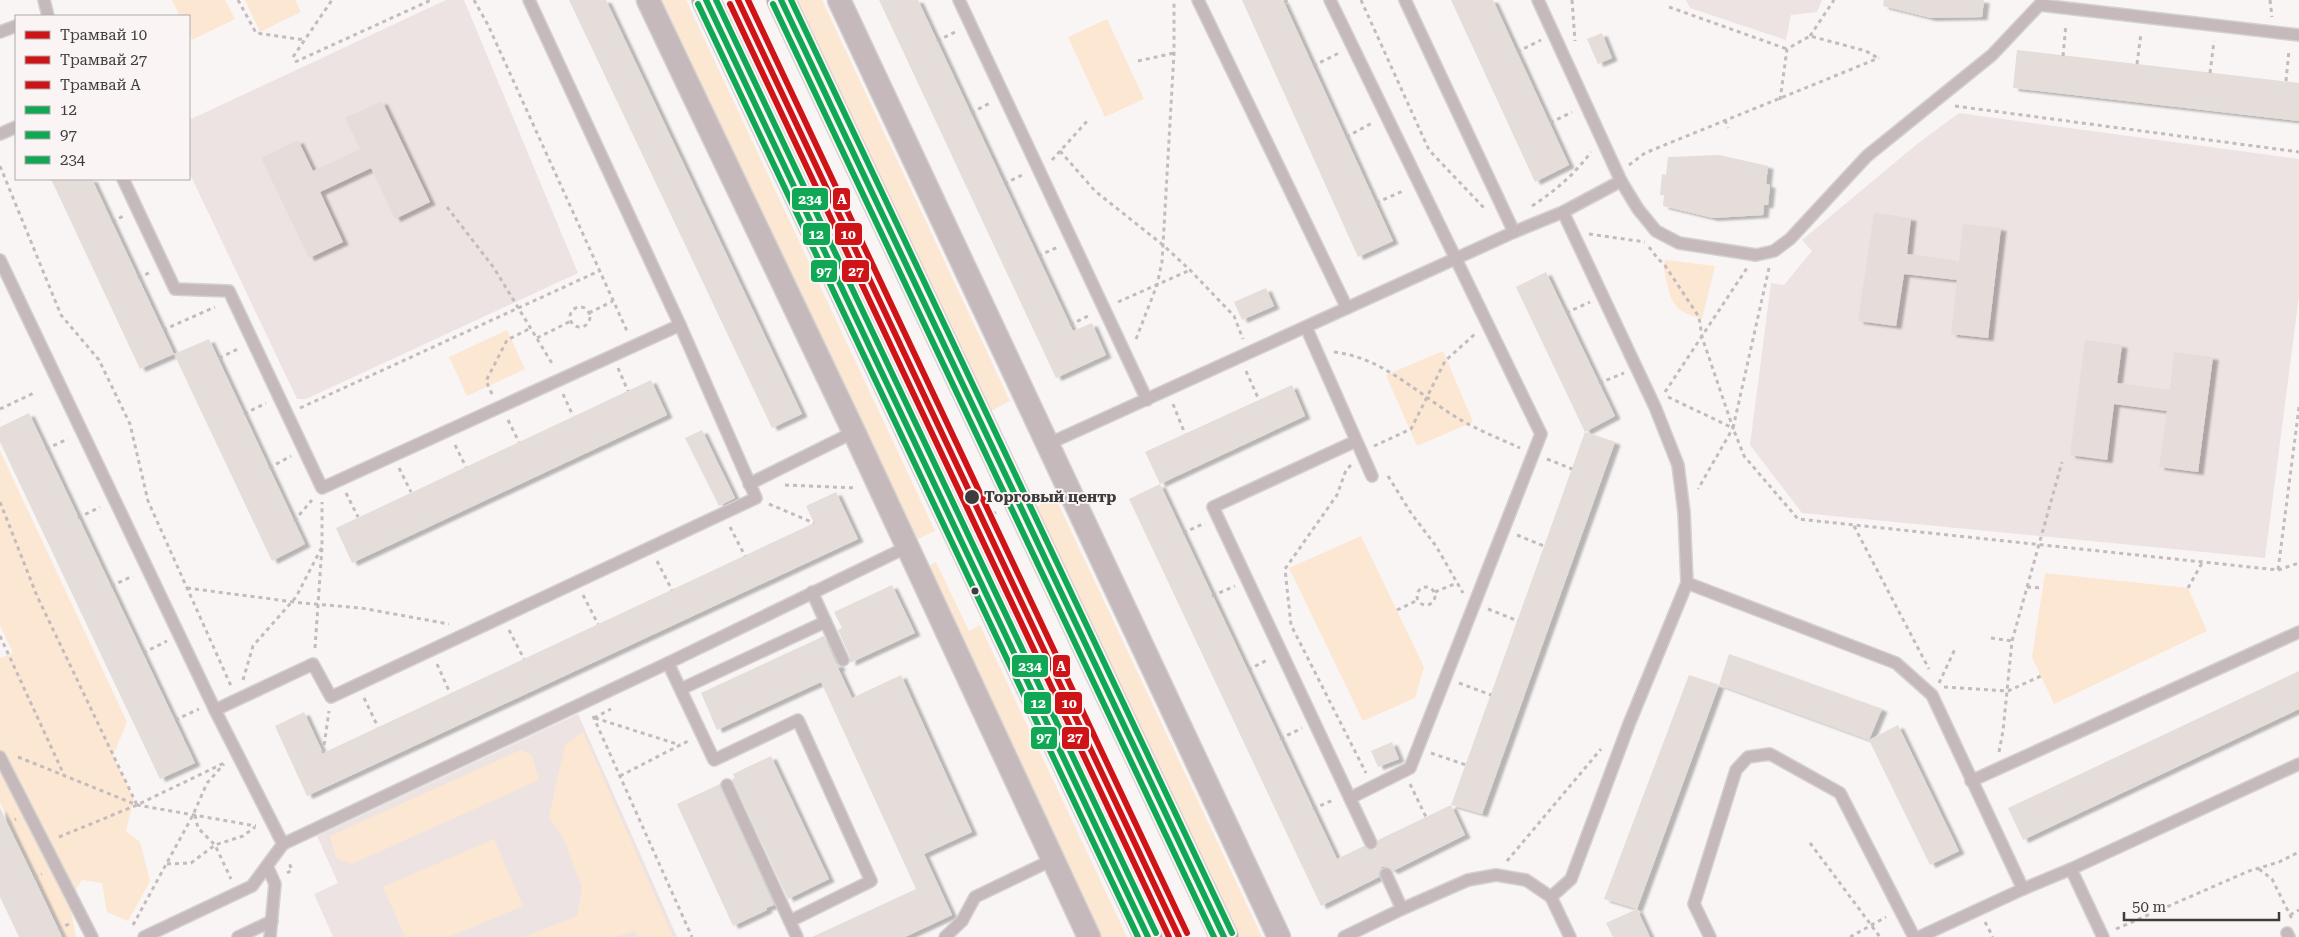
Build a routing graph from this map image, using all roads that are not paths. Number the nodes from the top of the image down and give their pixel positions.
1 (44, 0) edge
2 (528, 0) edge
3 (648, 0) edge
4 (706, 0) edge
5 (781, 0) edge
6 (839, 0) edge
7 (959, 0) edge
8 (1198, 0) edge
9 (1330, 0) edge
10 (1405, 0) edge
11 (1538, 0) edge
12 (2042, 2) edge
13 (46, 15) edge
14 (15, 26) edge
15 (0, 32) edge
16 (2295, 35) edge
17 (15, 127) edge
18 (0, 134) edge
19 (123, 180) edge
20 (1621, 181) junction
21 (1563, 212) junction
22 (1511, 227) junction
23 (1456, 259) junction
24 (0, 260) edge
25 (1347, 308) junction
26 (680, 325) junction
27 (1306, 327) junction
28 (1147, 400) junction
29 (854, 432) junction
30 (1356, 441) junction
31 (1048, 444) junction
32 (1372, 476) road end
33 (749, 484) junction
34 (907, 547) junction
35 (1687, 583) junction
36 (812, 592) junction
37 (825, 622) junction
38 (2299, 632) edge
39 (843, 660) dead end
40 (668, 663) junction
41 (681, 690) junction
42 (214, 706) junction
43 (5, 755) edge
44 (2299, 764) edge
45 (1971, 781) junction
46 (727, 785) dead end
47 (1349, 796) junction
48 (1371, 843) dead end
49 (283, 844) junction
50 (1054, 859) junction
51 (267, 866) junction
52 (2071, 869) junction
53 (1386, 874) dead end
54 (2023, 889) junction
55 (1551, 897) junction
56 (1402, 909) junction
57 (272, 921) junction
58 (790, 921) junction
59 (92, 937) edge
60 (144, 937) edge
61 (238, 937) edge
62 (270, 937) edge
63 (797, 937) edge
64 (945, 937) edge
65 (1089, 937) edge
66 (1148, 937) edge
67 (1224, 937) edge
68 (1279, 937) edge
69 (1344, 937) edge
70 (1570, 937) edge
71 (1710, 937) edge
72 (1914, 937) edge
73 (1919, 937) edge
74 (2101, 937) edge

1 - 13 lane
2 - 26 lane
3 - 29 street
4 - 66 main road
5 - 67 main road
6 - 31 street
7 - 28 lane
8 - 25 lane
9 - 23 lane
10 - 22 lane
11 - 20 lane
12 - 16 lane
12 - 20 lane
14 - 15 lane
17 - 18 lane
19 - 26 lane
20 - 21 lane
21 - 22 lane
21 - 35 lane
22 - 23 lane
23 - 25 lane
23 - 47 lane
24 - 42 lane
25 - 27 lane
26 - 33 lane
27 - 28 lane
27 - 30 lane
28 - 31 lane
29 - 33 lane
29 - 34 street
30 - 32 lane
30 - 47 lane
31 - 68 street
33 - 42 lane
34 - 36 lane
34 - 50 street
35 - 45 lane
35 - 55 lane
36 - 37 lane
36 - 40 lane
37 - 39 lane
37 - 41 lane
38 - 45 lane
40 - 41 lane
40 - 49 lane
41 - 58 lane
42 - 49 lane
43 - 59 lane
44 - 52 lane
45 - 54 lane
46 - 58 lane
47 - 48 lane
49 - 51 lane
50 - 64 lane
50 - 65 street
51 - 57 lane
51 - 60 lane
52 - 54 lane
52 - 74 lane
53 - 56 lane
54 - 73 lane
55 - 56 lane
55 - 70 lane
56 - 69 lane
57 - 61 lane
57 - 62 lane
58 - 63 lane
71 - 72 lane

